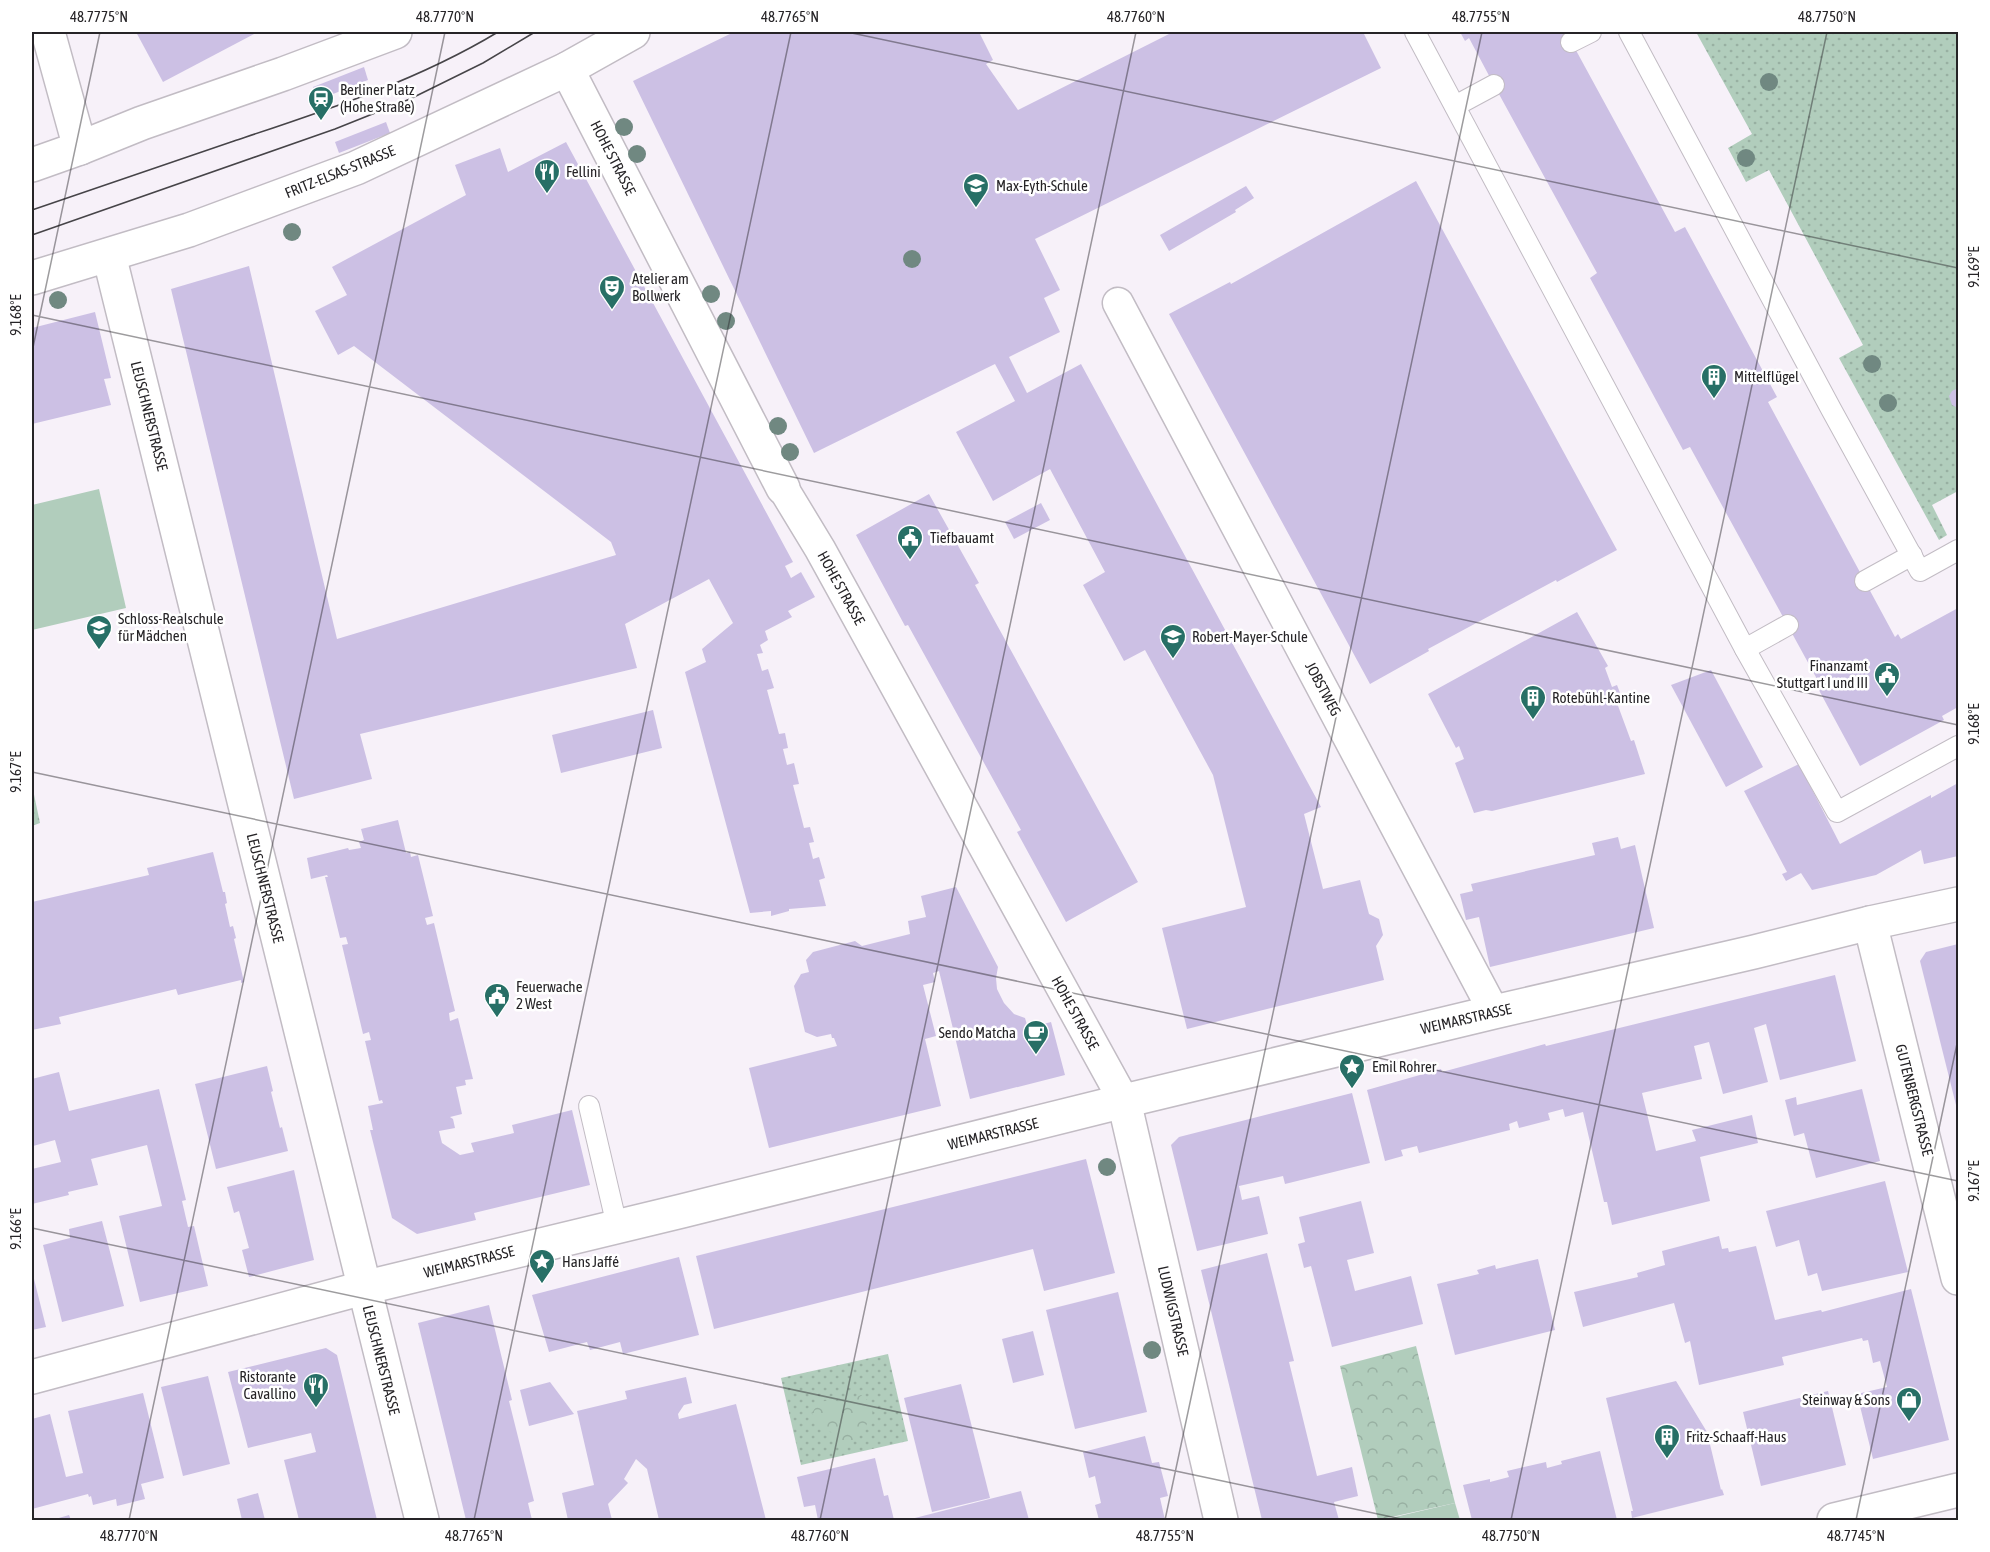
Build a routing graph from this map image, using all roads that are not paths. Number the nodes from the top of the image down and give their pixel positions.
1 (48, 32) edge
2 (395, 32) edge
3 (633, 32) edge
4 (1415, 32) edge
5 (1591, 32) edge
6 (1629, 32) edge
7 (1571, 42) dead end
8 (567, 69) junction
9 (1494, 85) dead end
10 (1455, 106) junction
11 (80, 148) junction
12 (32, 165) edge
13 (109, 255) junction
14 (32, 278) edge
15 (1118, 303) dead end
16 (783, 488) joint
17 (1959, 550) edge
18 (1912, 555) junction
19 (1865, 581) dead end
20 (1788, 625) dead end
21 (1745, 649) junction
22 (1959, 746) edge
23 (1959, 904) edge
24 (1870, 923) junction
25 (1494, 1012) junction
26 (1124, 1101) junction
27 (589, 1106) dead end
28 (617, 1226) junction
29 (1959, 1278) edge
30 (363, 1288) junction
31 (32, 1377) edge
32 (1959, 1490) edge
33 (422, 1521) edge
34 (1221, 1521) edge
35 (1833, 1521) edge

1 - 11 street
2 - 11 street
3 - 8 street, FRITZ-ELSAS-STRASSE
4 - 10 lane
5 - 7 lane
6 - 18 lane
8 - 13 street, FRITZ-ELSAS-STRASSE
8 - 16 street, HOHE STRASSE
9 - 10 lane
10 - 21 lane
11 - 12 street
13 - 14 street, FRITZ-ELSAS-STRASSE
13 - 30 street, LEUSCHNERSTRASSE
15 - 25 street, JOBSTWEG
16 - 26 street, HOHE STRASSE
17 - 18 lane
18 - 19 lane
20 - 21 lane
21 - 22 lane
23 - 24 street, WEIMARSTRASSE
24 - 25 street, WEIMARSTRASSE
24 - 29 street, GUTENBERGSTRASSE
25 - 26 street, WEIMARSTRASSE
26 - 28 street, WEIMARSTRASSE
26 - 34 street, LUDWIGSTRASSE
27 - 28 lane
28 - 30 street, WEIMARSTRASSE
30 - 31 street, WEIMARSTRASSE
30 - 33 street, LEUSCHNERSTRASSE
32 - 35 street

